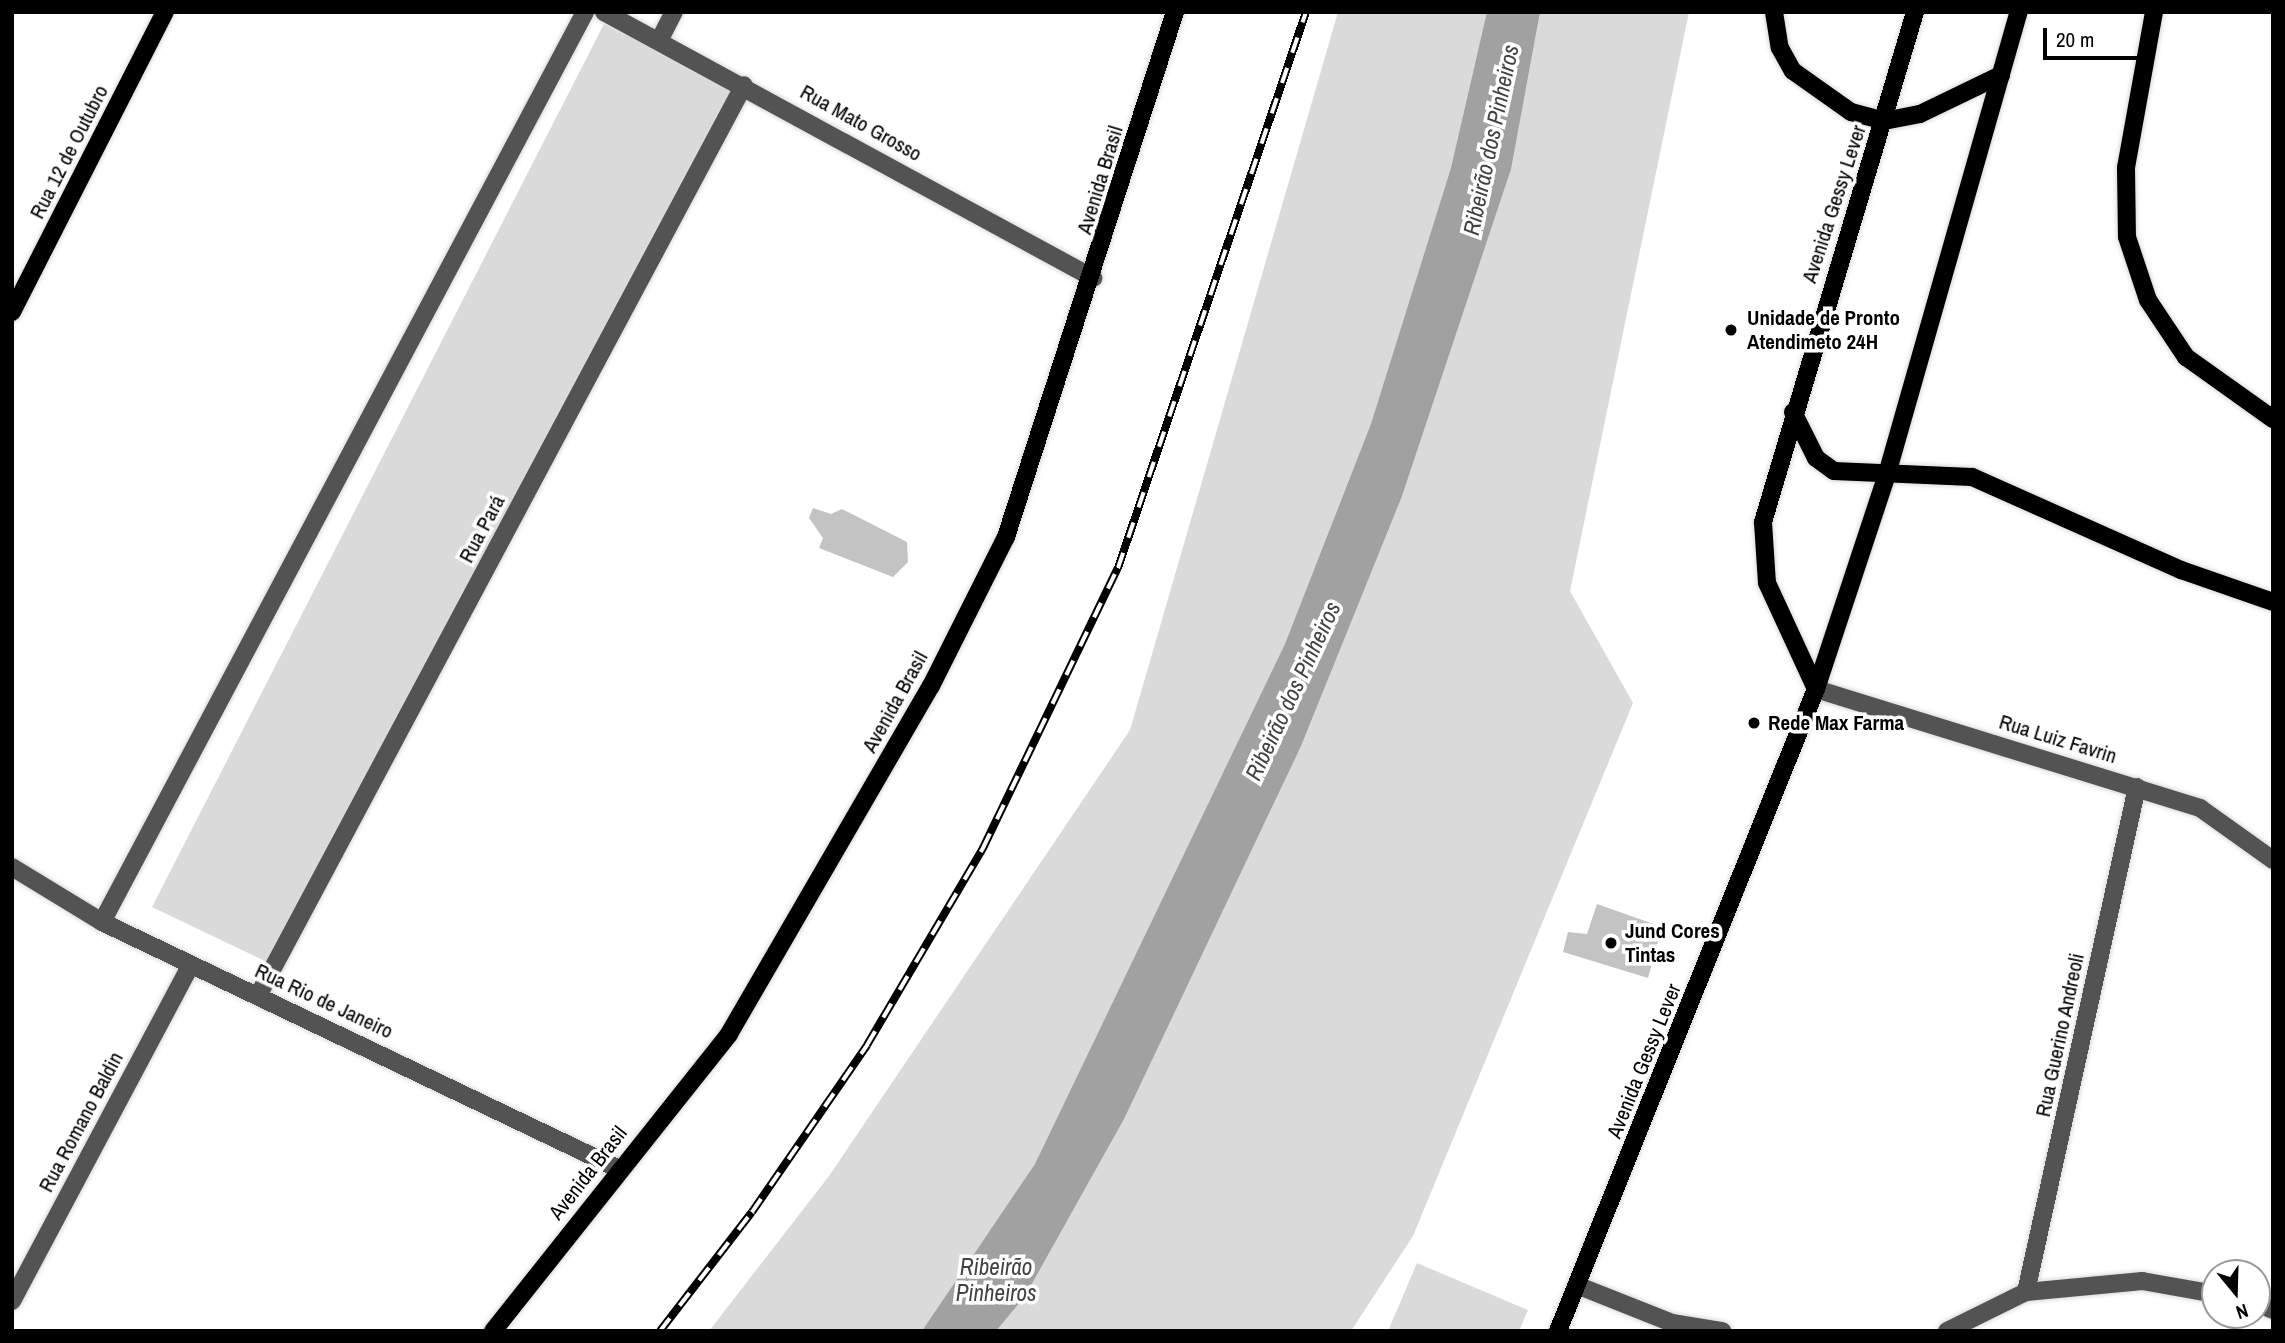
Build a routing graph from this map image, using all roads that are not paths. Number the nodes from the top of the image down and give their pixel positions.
1 (165, 12) edge
2 (585, 12) edge
3 (604, 12) edge
4 (674, 12) edge
5 (1175, 12) edge
6 (1774, 12) edge
7 (1915, 12) edge
8 (2019, 12) edge
9 (2154, 12) edge
10 (659, 41) junction
11 (2001, 75) junction
12 (744, 85) junction
13 (1884, 121) junction
14 (1093, 278) junction
15 (18, 290) edge
16 (12, 312) edge
17 (1793, 412) junction
18 (2273, 419) edge
19 (1887, 474) junction
20 (2273, 602) edge
21 (1816, 689) junction
22 (2137, 787) junction
23 (2273, 860) edge
24 (12, 867) edge
25 (102, 922) junction
26 (191, 965) junction
27 (259, 994) junction
28 (619, 1169) junction
29 (1579, 1286) junction
30 (2026, 1292) junction
31 (2201, 1292) edge
32 (12, 1301) edge
33 (494, 1331) edge
34 (1558, 1331) edge
35 (1722, 1331) edge
36 (1947, 1331) edge

1 - 15 main road, Rua 12 de Outubro
2 - 25 street
3 - 10 street, Rua Mato Grosso
4 - 10 street
5 - 14 main road, Avenida Brasil
6 - 13 main road
7 - 13 main road, Avenida Gessy Lever
8 - 11 main road, Avenida Gessy Lever
9 - 18 main road
10 - 12 street, Rua Mato Grosso
11 - 13 main road
11 - 19 main road, Avenida Gessy Lever
12 - 14 street, Rua Mato Grosso
12 - 27 street, Rua Pará
13 - 17 main road, Avenida Gessy Lever
14 - 28 main road, Avenida Brasil
15 - 16 main road, Rua 12 de Outubro
17 - 19 main road
17 - 21 main road, Avenida Gessy Lever
19 - 20 main road
19 - 21 main road, Avenida Gessy Lever
21 - 22 street, Rua Luiz Favrin
21 - 29 main road, Avenida Gessy Lever
22 - 23 street, Rua Luiz Favrin
22 - 30 street, Rua Guerino Andreoli
24 - 25 street, Rua Rio de Janeiro
25 - 26 street, Rua Rio de Janeiro
26 - 27 street, Rua Rio de Janeiro
26 - 32 street, Rua Romano Baldin
27 - 28 street, Rua Rio de Janeiro
28 - 33 main road, Avenida Brasil
29 - 34 main road, Avenida Gessy Lever
29 - 35 street
30 - 31 street
30 - 36 street

